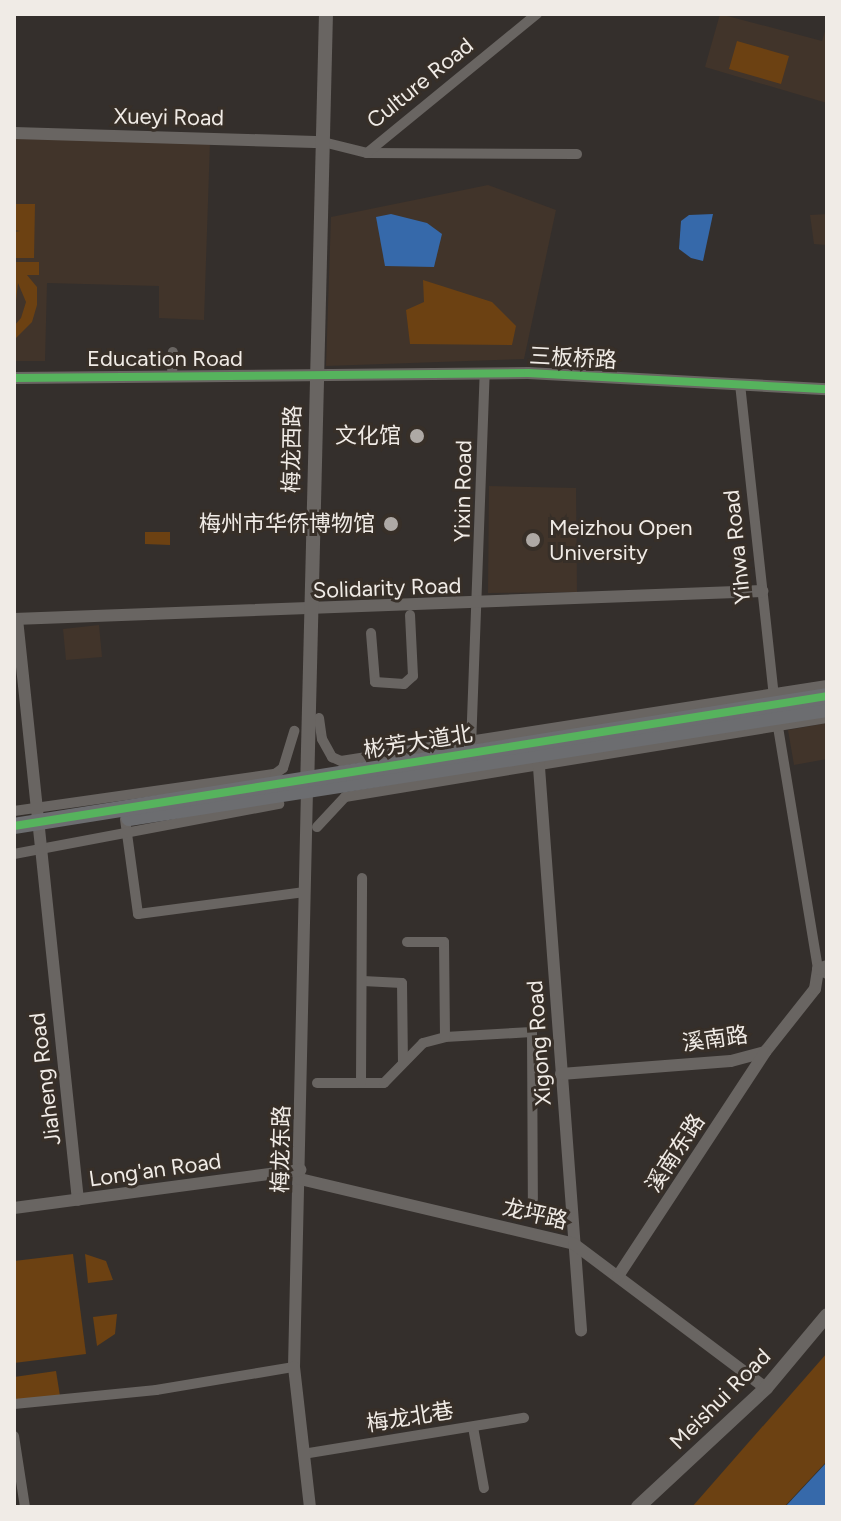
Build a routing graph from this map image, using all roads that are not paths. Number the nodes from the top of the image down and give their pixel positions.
1 (326, 14) edge
2 (537, 14) edge
3 (14, 133) edge
4 (323, 142) junction
5 (367, 153) junction
6 (577, 154) dead end
7 (173, 352) dead end
8 (485, 374) junction
9 (316, 375) junction
10 (172, 377) junction
11 (14, 378) edge
12 (740, 384) junction
13 (827, 389) edge
14 (762, 591) junction
15 (480, 604) junction
16 (310, 611) junction
17 (410, 615) dead end
18 (15, 619) edge
19 (371, 633) dead end
20 (827, 685) edge
21 (827, 696) edge
22 (827, 709) edge
23 (776, 710) junction
24 (319, 718) dead end
25 (827, 718) edge
26 (294, 731) dead end
27 (471, 747) junction
28 (539, 760) junction
29 (307, 784) junction
30 (279, 804) dead end
31 (14, 811) edge
32 (14, 826) edge
33 (126, 827) junction
34 (317, 827) dead end
35 (36, 828) junction
36 (14, 836) edge
37 (14, 854) edge
38 (362, 878) dead end
39 (305, 892) junction
40 (407, 942) dead end
41 (824, 970) edge
42 (363, 981) junction
43 (445, 1037) junction
44 (765, 1052) junction
45 (403, 1062) junction
46 (561, 1074) junction
47 (317, 1083) dead end
48 (361, 1083) junction
49 (300, 1174) junction
50 (533, 1199) dead end
51 (78, 1200) junction
52 (14, 1208) edge
53 (574, 1244) junction
54 (618, 1276) junction
55 (827, 1315) edge
56 (581, 1330) dead end
57 (827, 1330) edge
58 (294, 1367) junction
59 (766, 1388) junction
60 (14, 1404) edge
61 (524, 1418) dead end
62 (473, 1427) junction
63 (14, 1436) edge
64 (303, 1454) junction
65 (484, 1488) dead end
66 (25, 1507) edge
67 (310, 1507) edge
68 (638, 1507) edge
69 (647, 1507) edge

1 - 4 main road, 梅龙西路
2 - 5 street, Culture Road
3 - 4 street, Xueyi Road
4 - 5 street
4 - 9 main road, 梅龙西路
5 - 6 street
7 - 10 street
8 - 9 street, 三板桥路
8 - 12 street, 三板桥路
8 - 15 street, Yixin Road
9 - 10 street, Education Road
9 - 16 main road, 梅龙西路
10 - 11 street, Education Road
12 - 13 street, 三板桥路
12 - 14 street, Yihwa Road
14 - 15 street, Solidarity Road
14 - 23 street, Yihwa Road
15 - 16 street, Solidarity Road
15 - 27 street, Yixin Road
16 - 18 street, Solidarity Road
16 - 29 main road, 梅龙西路
17 - 19 street
18 - 35 street, Jiaheng Road
20 - 23 street
21 - 23 main road, 彬芳大道北
22 - 23 main road, 彬芳大道北
23 - 25 street
23 - 27 main road, 彬芳大道北
23 - 28 main road, 彬芳大道北
23 - 41 street, Yihwa Road
24 - 27 street
26 - 35 street
27 - 29 main road, 彬芳大道北
28 - 29 main road, 彬芳大道北
28 - 34 street
28 - 46 street, Xigong Road
29 - 33 main road, 彬芳大道北
29 - 35 main road, 彬芳大道北
29 - 39 street, 梅龙东路
30 - 33 street
31 - 35 street
32 - 35 main road, 彬芳大道北
33 - 35 main road, 彬芳大道北
33 - 39 street
35 - 36 main road, 彬芳大道北
35 - 37 street
35 - 51 street, Jiaheng Road
38 - 42 street
39 - 49 street, 梅龙东路
40 - 43 street
41 - 44 street, 溪南路
42 - 45 street
42 - 48 street
43 - 45 street
43 - 50 street
44 - 46 street, 溪南路
44 - 54 street, 溪南东路
45 - 48 street
46 - 53 street, Xigong Road
47 - 48 street
49 - 51 street, Long'an Road
49 - 53 street, 龙坪路
49 - 58 street, 梅龙东路
51 - 52 street, Long'an Road
53 - 54 street, 龙坪路
53 - 56 street, Xigong Road
54 - 59 street, 龙坪路
55 - 59 main road, Meishui Road
57 - 69 main road, Meishui Road
58 - 60 street
58 - 64 street, 梅龙东路
59 - 68 main road, Meishui Road
61 - 62 street, 梅龙北巷
62 - 64 street, 梅龙北巷
62 - 65 street
63 - 66 street
64 - 67 street, 梅龙东路

